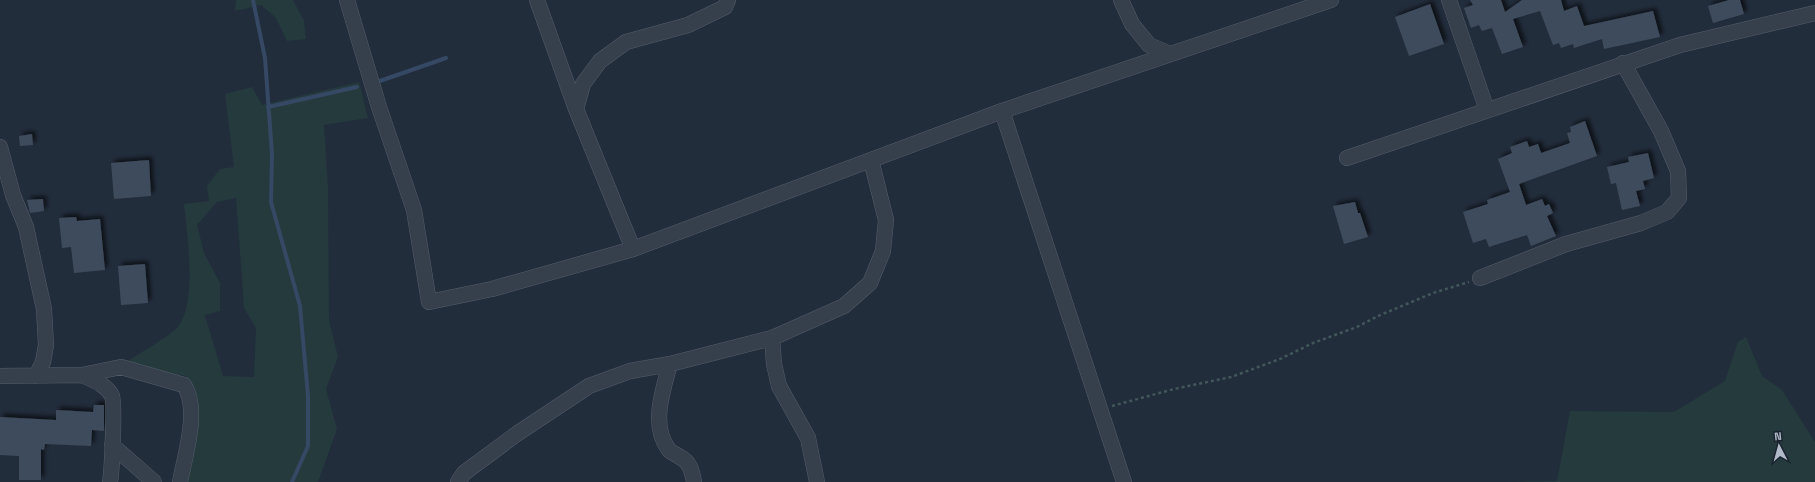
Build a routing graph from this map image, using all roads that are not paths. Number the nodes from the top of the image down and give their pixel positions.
1 (347, 0) edge
2 (537, 0) edge
3 (728, 0) edge
4 (1120, 0) edge
5 (1332, 0) edge
6 (1449, 0) edge
7 (1815, 13) edge
8 (1170, 54) junction
9 (1623, 63) junction
10 (576, 109) junction
11 (1487, 110) junction
12 (1002, 111) junction
13 (0, 147) edge
14 (1347, 158) dead end
15 (871, 160) junction
16 (633, 249) junction
17 (1480, 278) road end
18 (772, 338) junction
19 (670, 364) junction
20 (82, 375) junction
21 (0, 376) edge
22 (36, 376) junction
23 (112, 445) junction
24 (110, 482) edge
25 (154, 482) edge
26 (180, 482) edge
27 (458, 482) edge
28 (694, 482) edge
29 (817, 482) edge
30 (1124, 482) edge

1 - 16 street
2 - 10 street
3 - 10 street
4 - 8 street
5 - 8 street
6 - 11 street
7 - 9 street
8 - 12 street
9 - 11 street
9 - 17 street
10 - 16 street
11 - 14 street
12 - 15 street
12 - 30 street
13 - 22 street
15 - 16 street
15 - 18 street
18 - 19 street
18 - 29 street
19 - 27 street
19 - 28 street
20 - 22 street
20 - 23 street
20 - 26 street
21 - 22 street
23 - 24 street
23 - 25 street

